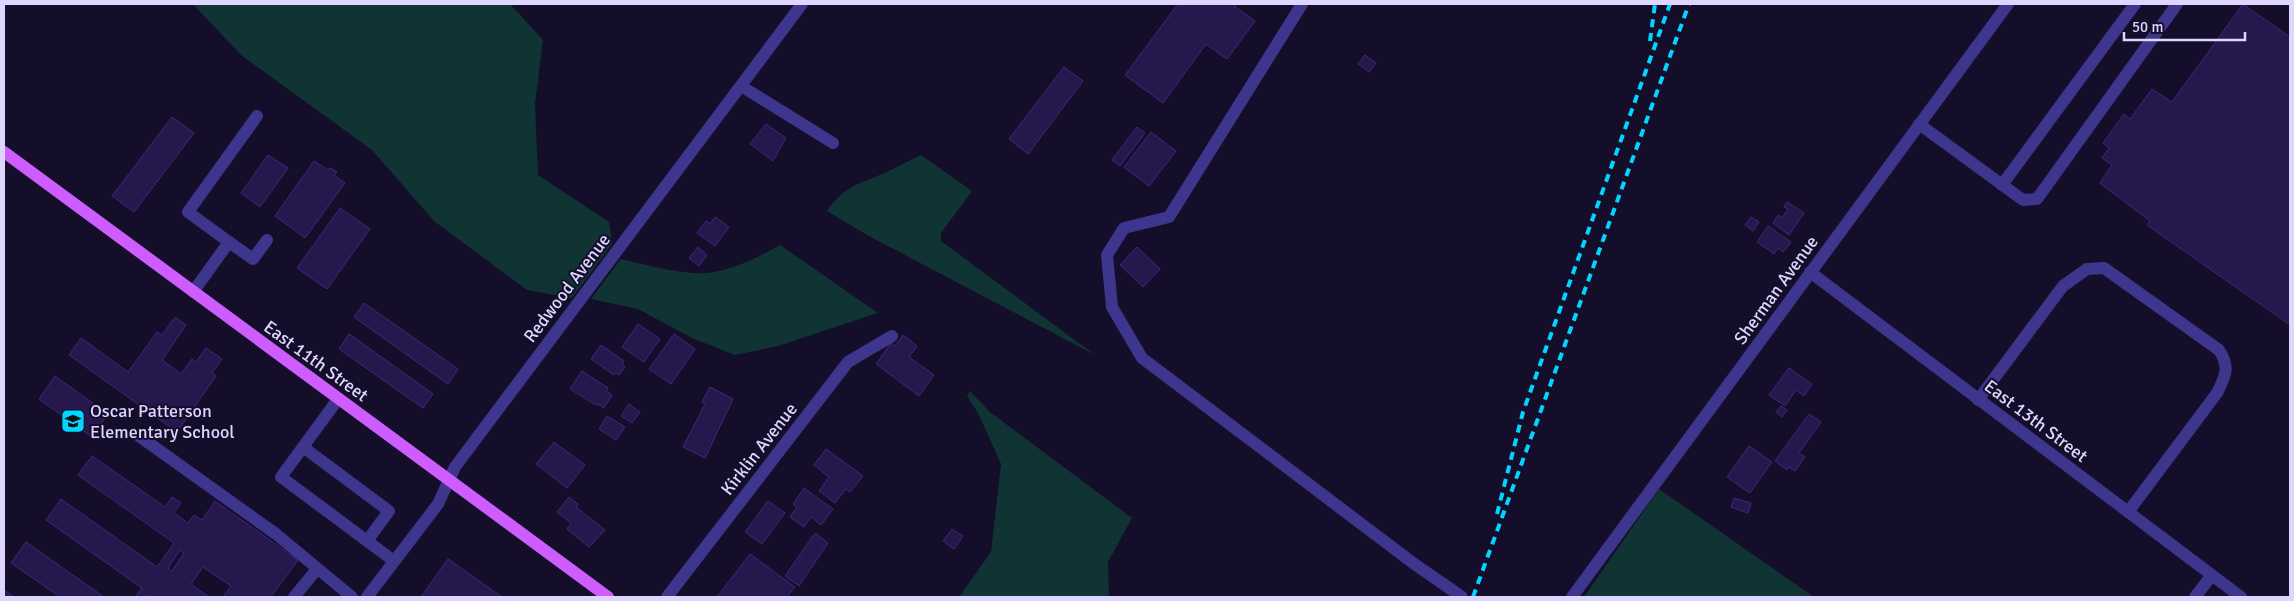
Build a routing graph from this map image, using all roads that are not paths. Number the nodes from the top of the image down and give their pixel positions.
1 (802, 4) edge
2 (1302, 4) edge
3 (2008, 4) edge
4 (2135, 4) edge
5 (2177, 4) edge
6 (741, 86) junction
7 (257, 116) dead end
8 (1919, 124) junction
9 (833, 143) dead end
10 (4, 152) edge
11 (2002, 185) junction
12 (267, 240) dead end
13 (229, 242) junction
14 (1810, 272) junction
15 (192, 292) junction
16 (892, 336) dead end
17 (338, 399) junction
18 (1978, 400) junction
19 (139, 436) dead end
20 (303, 447) junction
21 (449, 480) junction
22 (2128, 512) junction
23 (367, 541) junction
24 (394, 561) junction
25 (317, 568) junction
26 (2212, 575) junction
27 (294, 597) edge
28 (352, 597) edge
29 (367, 597) edge
30 (608, 597) edge
31 (667, 597) edge
32 (1462, 597) edge
33 (1572, 597) edge
34 (2195, 597) edge
35 (2241, 597) edge

1 - 6 street, Redwood Avenue
2 - 32 street
3 - 8 street, Sherman Avenue
4 - 11 street
5 - 11 street
6 - 9 street
6 - 21 street, Redwood Avenue
7 - 13 street
8 - 11 street
8 - 14 street, Sherman Avenue
10 - 15 main road, East 11th Street
12 - 13 street
13 - 15 street
14 - 18 street, East 13th Street
14 - 33 street, Sherman Avenue
15 - 17 main road, East 11th Street
16 - 31 street, Kirklin Avenue
17 - 20 street
17 - 21 main road, East 11th Street
18 - 22 street, East 13th Street
18 - 22 street
19 - 25 street
20 - 23 street
20 - 23 street
21 - 24 street, Redwood Avenue
21 - 30 main road, East 11th Street
22 - 26 street, East 13th Street
23 - 24 street
24 - 29 street, Redwood Avenue
25 - 27 street
25 - 28 street
26 - 34 street
26 - 35 street, East 13th Street

